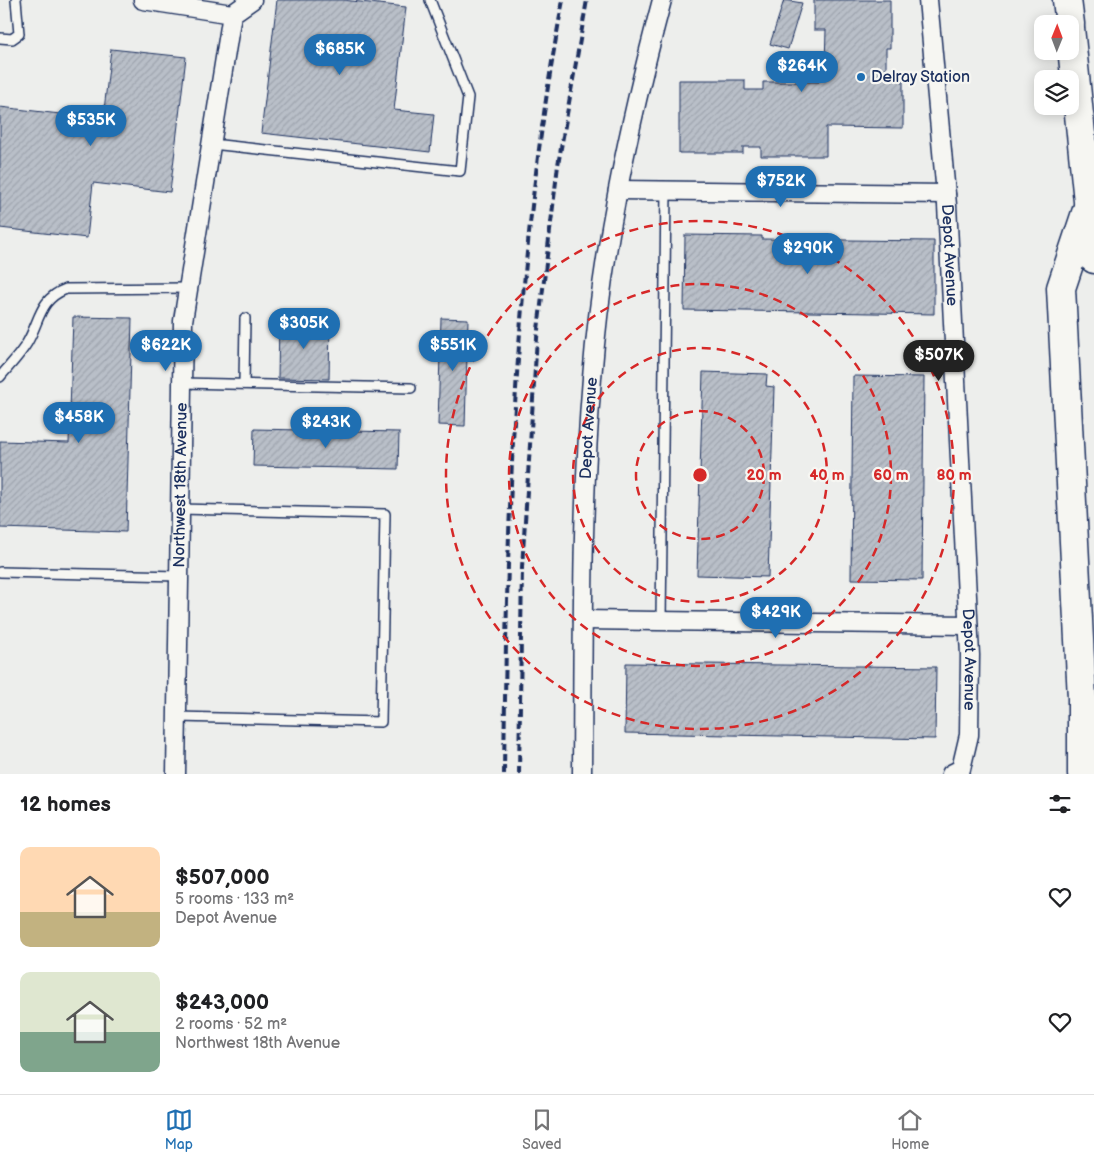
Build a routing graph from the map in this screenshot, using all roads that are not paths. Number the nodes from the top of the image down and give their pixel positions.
1 (16, 0) edge
2 (143, 0) edge
3 (252, 0) edge
4 (430, 0) edge
5 (662, 0) edge
6 (928, 0) edge
7 (1067, 0) edge
8 (232, 14) junction
9 (1069, 15) edge
10 (0, 38) edge
11 (1073, 60) edge
12 (212, 144) junction
13 (618, 190) junction
14 (666, 191) junction
15 (946, 194) junction
16 (1088, 207) junction
17 (1094, 259) edge
18 (189, 288) junction
19 (245, 318) dead end
20 (0, 377) edge
21 (182, 383) junction
22 (244, 384) junction
23 (411, 388) dead end
24 (180, 509) junction
25 (0, 572) edge
26 (179, 576) junction
27 (583, 620) junction
28 (660, 621) junction
29 (968, 625) junction
30 (176, 717) junction
31 (176, 774) edge
32 (582, 774) edge
33 (951, 774) edge
34 (1082, 774) edge

1 - 10 lane
2 - 8 street
3 - 8 street
4 - 12 lane
5 - 13 street, Depot Avenue
6 - 15 street, Depot Avenue
7 - 9 highway
8 - 12 street, Northwest 18th Avenue
11 - 16 highway
12 - 18 street, Northwest 18th Avenue
13 - 14 street
13 - 27 street, Depot Avenue
14 - 15 street
14 - 28 lane
15 - 29 street, Depot Avenue
16 - 17 highway
16 - 34 highway
18 - 20 lane
18 - 21 street, Northwest 18th Avenue
19 - 22 lane
21 - 22 lane
21 - 24 street, Northwest 18th Avenue
22 - 23 lane
24 - 26 street, Northwest 18th Avenue
24 - 30 lane
25 - 26 lane
26 - 30 street, Northwest 18th Avenue
27 - 28 street
27 - 32 street, Depot Avenue
28 - 29 street
29 - 33 street, Depot Avenue
30 - 31 street, Northwest 18th Avenue

